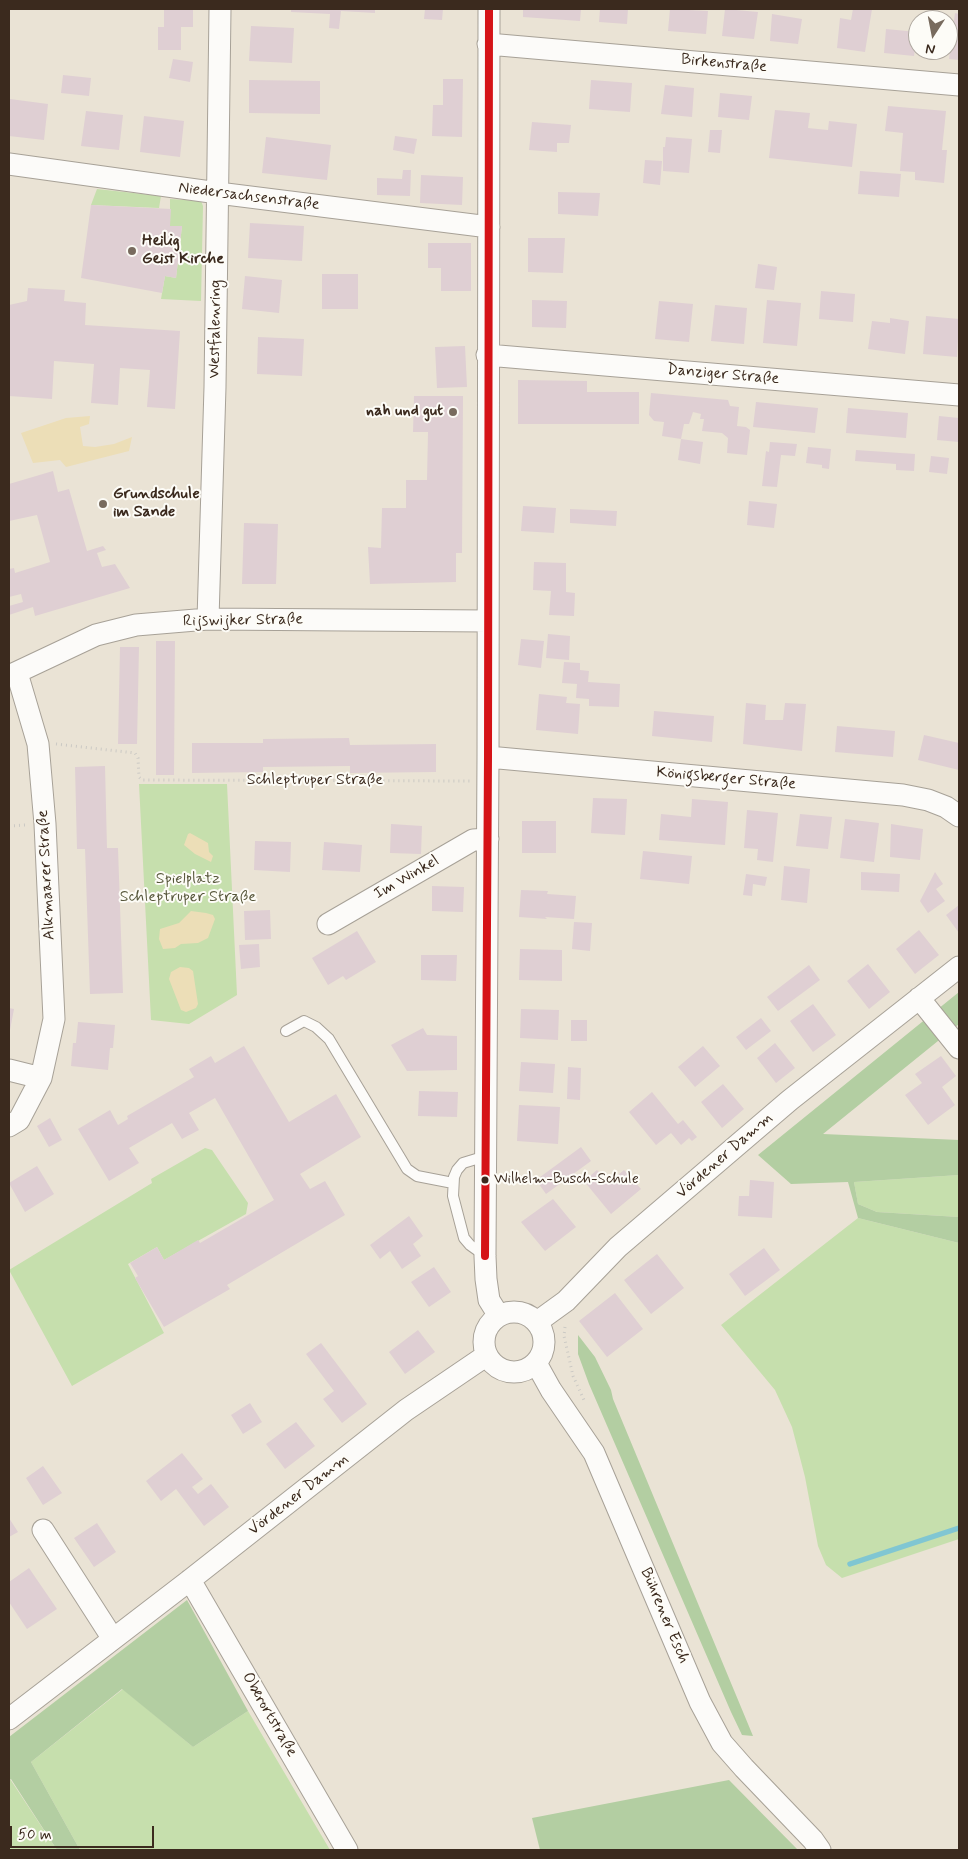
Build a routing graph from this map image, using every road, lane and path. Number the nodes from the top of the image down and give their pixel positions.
1 (220, 9) edge
2 (489, 9) edge
3 (488, 44) junction
4 (959, 85) edge
5 (9, 164) edge
6 (218, 193) junction
7 (489, 226) junction
8 (487, 355) junction
9 (959, 395) edge
10 (208, 618) junction
11 (488, 621) junction
12 (13, 674) edge
13 (38, 744) junction
14 (488, 757) junction
15 (488, 782) junction
16 (959, 816) edge
17 (488, 839) junction
18 (328, 924) dead end
19 (959, 967) edge
20 (920, 998) junction
21 (286, 1031) dead end
22 (959, 1048) edge
23 (9, 1070) edge
24 (41, 1078) junction
25 (9, 1126) edge
26 (486, 1156) junction
27 (454, 1183) junction
28 (485, 1256) junction
29 (566, 1301) junction
30 (499, 1316) junction
31 (537, 1322) junction
32 (487, 1355) junction
33 (536, 1363) junction
34 (587, 1408) dead end
35 (43, 1530) dead end
36 (190, 1580) junction
37 (113, 1639) junction
38 (9, 1719) edge
39 (347, 1850) edge
40 (820, 1850) edge

1 - 6 street, Westfalenring
2 - 3 street
3 - 4 street, Birkenstraße
3 - 7 street
5 - 6 street, Niedersachsenstraße
6 - 7 street, Niedersachsenstraße
6 - 10 street, Westfalenring
7 - 8 street
8 - 9 street, Danziger Straße
8 - 11 street
10 - 11 street, Rijswijker Straße
10 - 12 street, Rijswijker Straße
11 - 14 street
12 - 13 street, Alkmaarer Straße
13 - 15 path, Schleptruper Straße
13 - 24 street, Alkmaarer Straße
14 - 15 street
14 - 16 street, Königsberger Straße
15 - 17 street
17 - 18 street, Im Winkel
17 - 26 street
19 - 20 street, Vördener Damm
20 - 22 street
20 - 29 street, Vördener Damm
21 - 27 lane
23 - 24 street
24 - 25 street, Alkmaarer Straße
26 - 27 lane
26 - 28 street
27 - 28 lane
28 - 30 street
29 - 31 street, Vördener Damm
29 - 34 path
30 - 31 street
30 - 32 street
31 - 33 street
32 - 33 street
32 - 36 street, Vördener Damm
33 - 40 street, Bührener Esch
35 - 37 street
36 - 37 street, Vördener Damm
36 - 39 street, Oberortstraße
37 - 38 street, Vördener Damm

